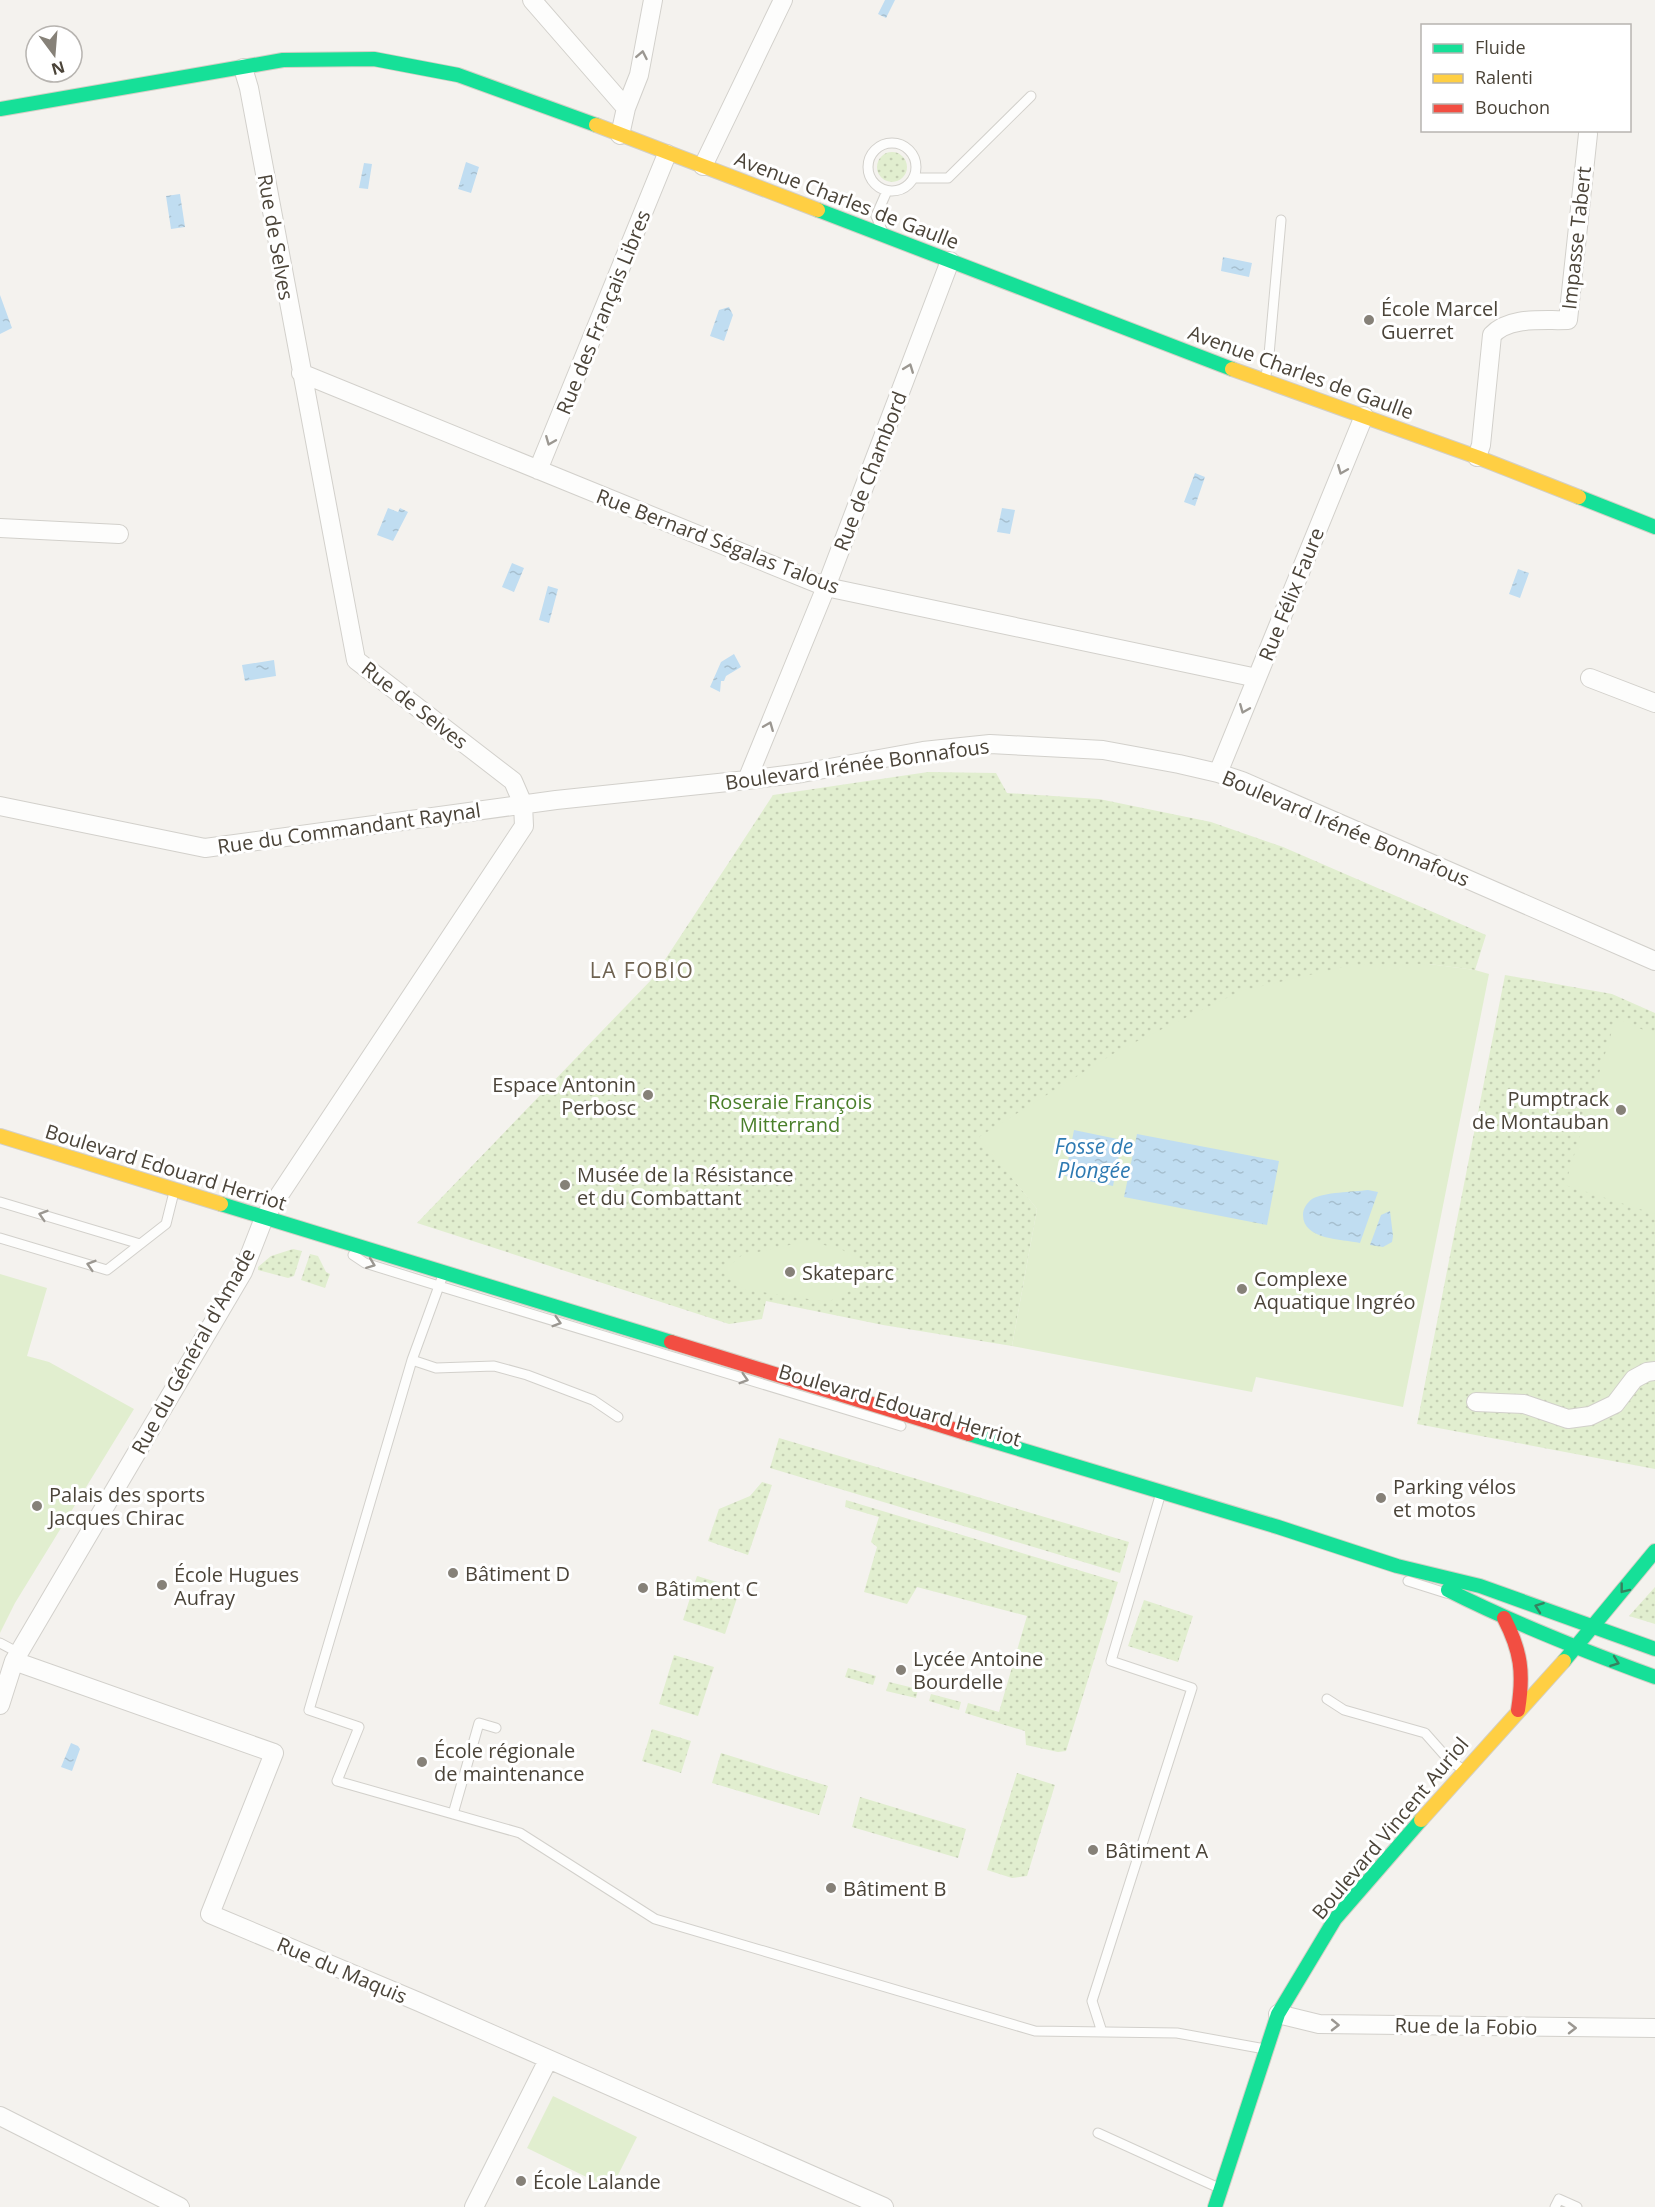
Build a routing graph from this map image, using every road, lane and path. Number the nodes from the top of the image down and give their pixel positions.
1 (532, 0) edge
2 (653, 0) edge
3 (783, 0) edge
4 (243, 68) junction
5 (1031, 96) dead end
6 (626, 108) junction
7 (0, 109) edge
8 (1588, 134) dead end
9 (620, 135) junction
10 (667, 154) junction
11 (703, 166) junction
12 (914, 178) junction
13 (887, 191) junction
14 (1281, 220) dead end
15 (885, 235) junction
16 (950, 261) junction
17 (301, 373) junction
18 (1264, 381) junction
19 (1364, 416) junction
20 (1477, 457) junction
21 (538, 470) junction
22 (1655, 527) edge
23 (0, 528) edge
24 (119, 534) dead end
25 (826, 587) junction
26 (1257, 678) junction
27 (1590, 678) dead end
28 (1655, 702) edge
29 (1218, 773) junction
30 (747, 780) junction
31 (523, 804) junction
32 (0, 806) edge
33 (1655, 961) edge
34 (0, 1136) edge
35 (175, 1190) junction
36 (0, 1202) edge
37 (264, 1218) junction
38 (321, 1235) junction
39 (0, 1238) edge
40 (140, 1244) junction
41 (444, 1273) junction
42 (439, 1287) junction
43 (412, 1360) junction
44 (1655, 1371) edge
45 (1476, 1402) dead end
46 (618, 1417) dead end
47 (910, 1429) dead end
48 (1147, 1498) dead end
49 (1160, 1498) junction
50 (1212, 1518) dead end
51 (1655, 1551) edge
52 (1396, 1571) junction
53 (1504, 1618) junction
54 (1594, 1628) junction
55 (0, 1643) edge
56 (1576, 1648) junction
57 (1655, 1649) edge
58 (16, 1657) junction
59 (1655, 1677) edge
60 (1327, 1700) dead end
61 (0, 1705) edge
62 (1518, 1710) junction
63 (496, 1728) dead end
64 (1464, 1770) junction
65 (453, 1814) junction
66 (1278, 2014) junction
67 (1655, 2028) edge
68 (1102, 2032) junction
69 (1268, 2049) junction
70 (548, 2060) junction
71 (0, 2116) edge
72 (1098, 2133) dead end
73 (1221, 2189) junction
74 (180, 2207) edge
75 (474, 2207) edge
76 (884, 2207) edge
77 (1215, 2207) edge
78 (1555, 2207) edge
79 (1577, 2207) edge

1 - 6 street
6 -> 2 street
3 - 11 street
4 - 7 main road, Avenue Charles de Gaulle
4 - 9 main road, Avenue Charles de Gaulle
4 - 17 street, Rue de Selves
5 - 12 lane
6 - 9 street
8 - 20 street, Impasse Tabert
9 - 10 main road, Avenue Charles de Gaulle
10 - 11 main road, Avenue Charles de Gaulle
10 -> 21 street, Rue des Français Libres
11 - 15 main road, Avenue Charles de Gaulle
12 - 13 lane
12 - 13 lane
13 - 15 lane
14 - 18 lane
15 - 16 main road, Avenue Charles de Gaulle
16 - 18 main road, Avenue Charles de Gaulle
25 -> 16 street, Rue de Chambord
17 - 21 street, Rue Bernard Ségalas Talous
17 - 31 street, Rue de Selves
18 - 19 main road, Avenue Charles de Gaulle
19 - 20 main road, Avenue Charles de Gaulle
19 -> 26 street, Rue Félix Faure
20 - 22 main road, Avenue Charles de Gaulle
21 - 25 street, Rue Bernard Ségalas Talous
23 - 24 street
25 - 26 street, Rue Bernard Ségalas Talous
30 -> 25 street, Rue de Chambord
26 -> 29 street, Rue Félix Faure
27 - 28 street
29 - 30 street, Boulevard Irénée Bonnafous
29 - 33 street, Boulevard Irénée Bonnafous
30 - 31 street, Boulevard Irénée Bonnafous
31 - 32 street, Rue du Commandant Raynal
31 - 37 street
34 - 35 main road, Boulevard Edouard Herriot
35 - 37 main road, Boulevard Edouard Herriot
35 - 40 lane
40 -> 36 lane
37 - 38 main road, Boulevard Edouard Herriot
37 - 58 street, Rue du Général d'Amade
38 - 41 main road, Boulevard Edouard Herriot
38 -> 42 lane, Boulevard Edouard Herriot
40 -> 39 lane
41 - 42 lane
41 - 49 main road, Boulevard Edouard Herriot
42 - 43 lane
42 -> 47 lane, Boulevard Edouard Herriot
43 - 46 lane
43 - 65 lane
44 - 45 street
48 - 49 lane, Boulevard Edouard Herriot
49 - 50 lane, Boulevard Edouard Herriot
49 - 52 main road, Boulevard Edouard Herriot
49 - 68 lane
51 -> 54 main road, Boulevard Vincent Auriol
52 - 53 main road, Boulevard Edouard Herriot
54 -> 52 main road, Boulevard Edouard Herriot
53 - 56 main road, Boulevard Edouard Herriot
53 - 62 main road
54 - 56 main road, Boulevard Vincent Auriol
54 - 57 main road, Boulevard Edouard Herriot
55 - 58 lane
56 -> 59 main road, Boulevard Edouard Herriot
56 - 62 main road, Boulevard Vincent Auriol
58 - 61 street, Rue du Général d'Amade
58 - 70 street, Rue du Maquis
60 - 64 lane
62 - 64 main road, Boulevard Vincent Auriol
63 - 65 lane
64 - 66 main road, Boulevard Vincent Auriol
65 - 68 lane
66 -> 67 street, Rue de la Fobio
66 - 69 main road, Boulevard Vincent Auriol
68 - 69 lane
69 - 73 main road, Boulevard Vincent Auriol
70 - 75 street
70 - 76 street, Rue du Maquis
71 - 74 street
72 - 73 lane
73 - 77 main road, Boulevard Vincent Auriol
78 - 79 lane

